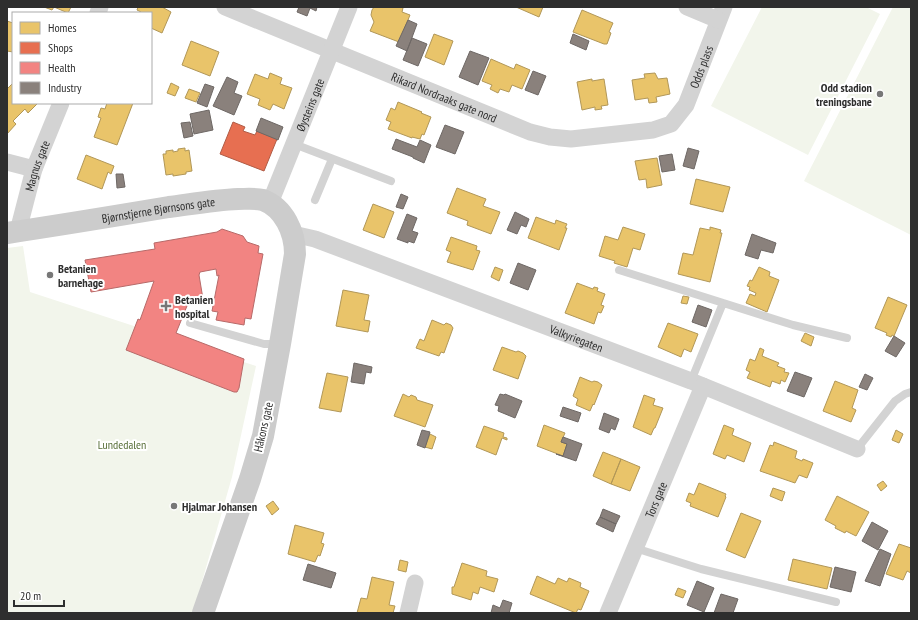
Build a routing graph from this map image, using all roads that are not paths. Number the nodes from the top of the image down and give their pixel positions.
1 (225, 7) edge
2 (349, 7) edge
3 (687, 7) edge
4 (721, 14) edge
5 (332, 51) junction
6 (61, 104) edge
7 (671, 124) joint
8 (294, 144) junction
9 (332, 159) junction
10 (7, 162) edge
11 (34, 169) junction
12 (391, 181) dead end
13 (315, 200) dead end
14 (270, 203) junction
15 (13, 232) edge
16 (293, 234) junction
17 (619, 270) dead end
18 (723, 303) junction
19 (190, 323) dead end
20 (847, 338) dead end
21 (280, 344) junction
22 (697, 384) junction
23 (911, 392) edge
24 (857, 449) joint
25 (635, 548) junction
26 (415, 583) dead end
27 (836, 602) dead end
28 (202, 613) edge
29 (408, 613) edge
30 (608, 613) edge

1 - 5 street, Rikard Nordraaks gate nord
2 - 5 street, Øysteins gate
3 - 4 street
4 - 7 street, Odds plass
5 - 7 street, Rikard Nordraaks gate nord
5 - 8 street, Øysteins gate
6 - 11 street, Magnus gate
8 - 9 lane
8 - 14 street, Øysteins gate
9 - 12 lane
9 - 13 lane
10 - 11 street
11 - 15 street, Magnus gate
14 - 15 street, Bjørnstjerne Bjørnsons gate
14 - 16 street
16 - 21 street, Håkons gate
16 - 22 street, Valkyriegaten
17 - 18 lane
18 - 20 lane
18 - 22 lane
19 - 21 lane
21 - 28 street, Håkons gate
22 - 24 street, Valkyriegaten
22 - 25 street, Tors gate
23 - 24 lane
25 - 27 lane
25 - 30 street, Tors gate
26 - 29 street

